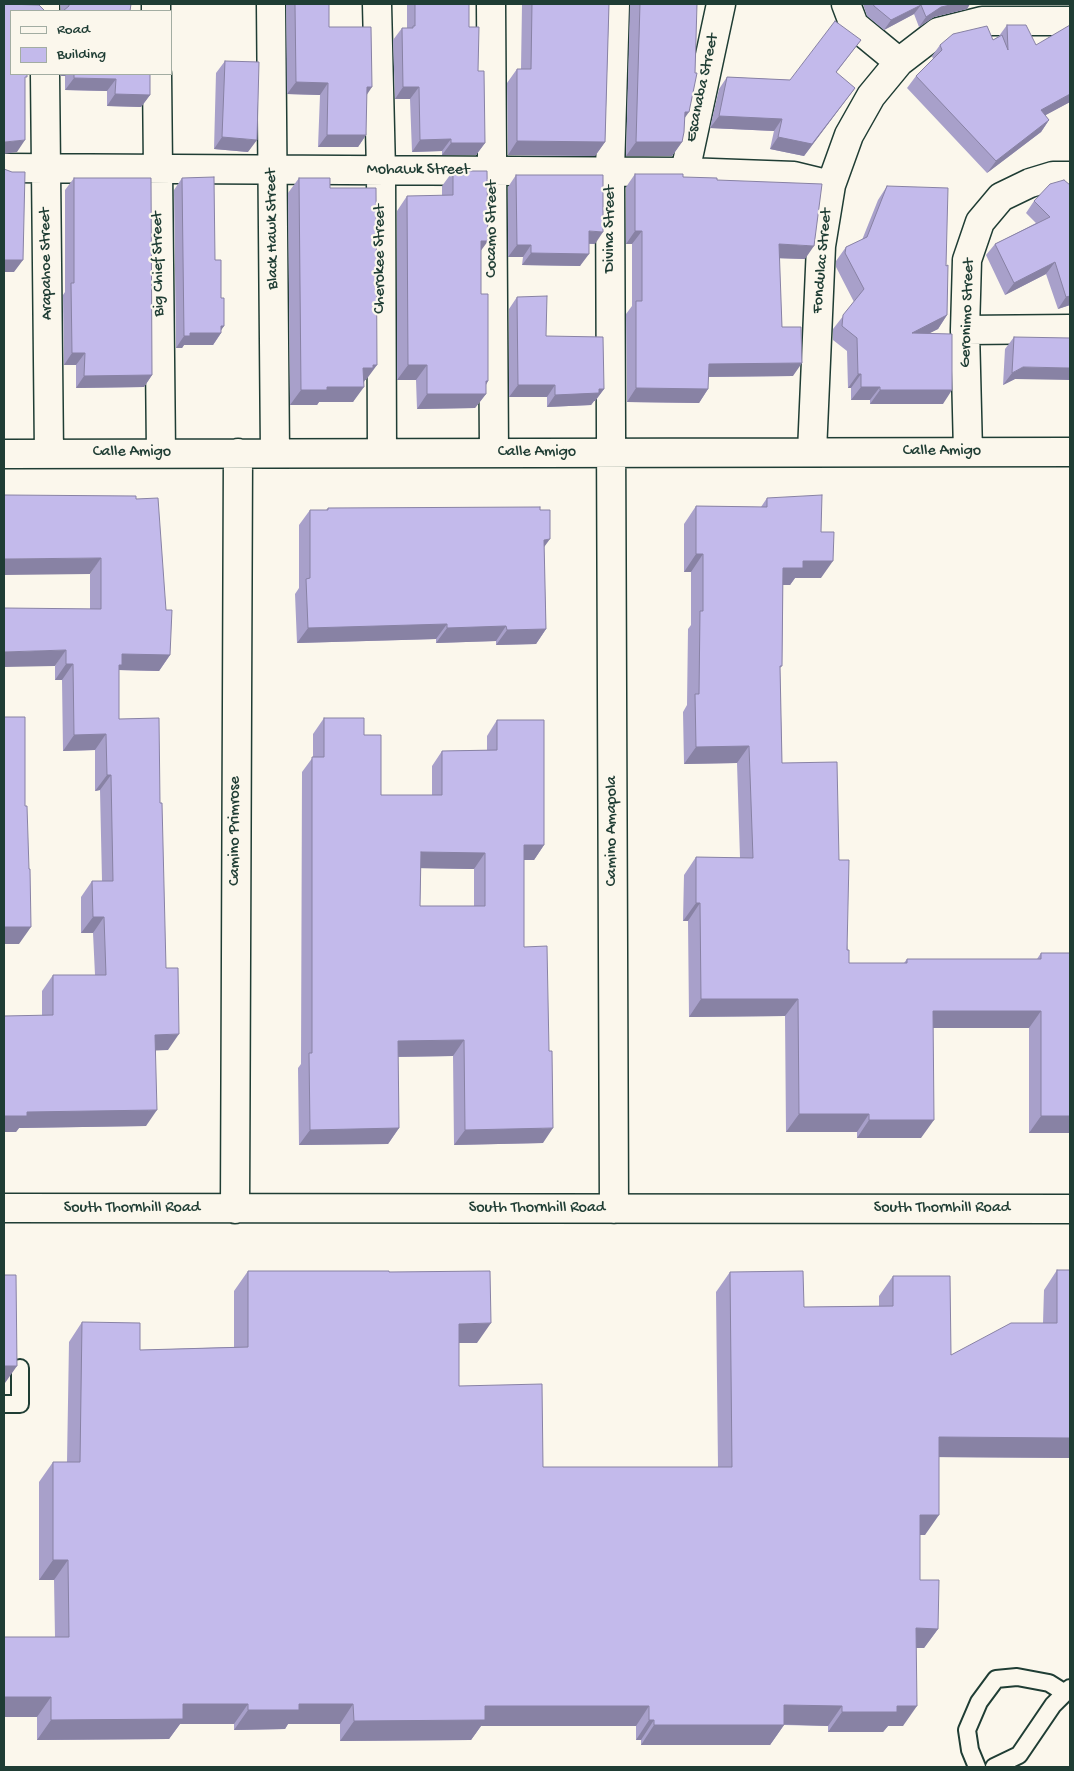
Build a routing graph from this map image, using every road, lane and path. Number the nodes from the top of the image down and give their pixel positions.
1 (270, 4) edge
2 (377, 4) edge
3 (491, 4) edge
4 (615, 4) edge
5 (720, 4) edge
6 (846, 4) edge
7 (1070, 21) edge
8 (899, 62) junction
9 (45, 75) edge
10 (157, 75) edge
11 (4, 168) edge
12 (46, 168) junction
13 (158, 168) junction
14 (272, 169) junction
15 (492, 170) junction
16 (381, 171) junction
17 (610, 171) junction
18 (686, 172) junction
19 (1070, 176) edge
20 (831, 185) junction
21 (1070, 328) edge
22 (965, 330) junction
23 (812, 452) junction
24 (968, 452) junction
25 (1070, 452) edge
26 (161, 453) junction
27 (238, 453) junction
28 (275, 453) junction
29 (382, 453) junction
30 (494, 453) junction
31 (611, 453) junction
32 (4, 454) edge
33 (49, 454) junction
34 (4, 1208) edge
35 (235, 1209) junction
36 (614, 1209) junction
37 (1070, 1209) edge
38 (20, 1368) dead end
39 (4, 1404) edge
40 (1068, 1691) edge
41 (977, 1767) edge
42 (994, 1767) edge

1 - 14 street, Black Hawk Street
2 - 16 street, Cherokee Street
3 - 15 street, Cocamo Street
4 - 17 street, Divina Street
5 - 18 street, Escanaba Street
6 - 8 street
7 - 8 street, Fondulac Street
8 - 20 street, Fondulac Street
9 - 12 street, Arapahoe Street
10 - 13 street, Big Chief Street
11 - 12 street, Mohawk Street
12 - 13 street, Mohawk Street
12 - 33 street, Arapahoe Street
13 - 14 street, Mohawk Street
13 - 26 street, Big Chief Street
14 - 16 street, Mohawk Street
14 - 28 street, Black Hawk Street
15 - 16 street, Mohawk Street
15 - 17 street, Mohawk Street
15 - 30 street, Cocamo Street
16 - 29 street, Cherokee Street
17 - 18 street, Mohawk Street
17 - 31 street, Divina Street
18 - 20 street, Mohawk Street
19 - 22 street, Geronimo Street
20 - 23 street, Fondulac Street
21 - 22 street
22 - 24 street, Geronimo Street
23 - 24 street, Calle Amigo
23 - 31 street, Calle Amigo
24 - 25 street, Calle Amigo
26 - 27 street, Calle Amigo
26 - 33 street, Calle Amigo
27 - 28 street, Calle Amigo
27 - 35 street, Camino Primrose
28 - 29 street, Calle Amigo
29 - 30 street, Calle Amigo
30 - 31 street, Calle Amigo
31 - 36 street, Camino Amapola
32 - 33 street, Calle Amigo
34 - 35 street, South Thornhill Road
35 - 36 street, South Thornhill Road
36 - 37 street, South Thornhill Road
38 - 39 lane
40 - 41 lane
40 - 42 lane

